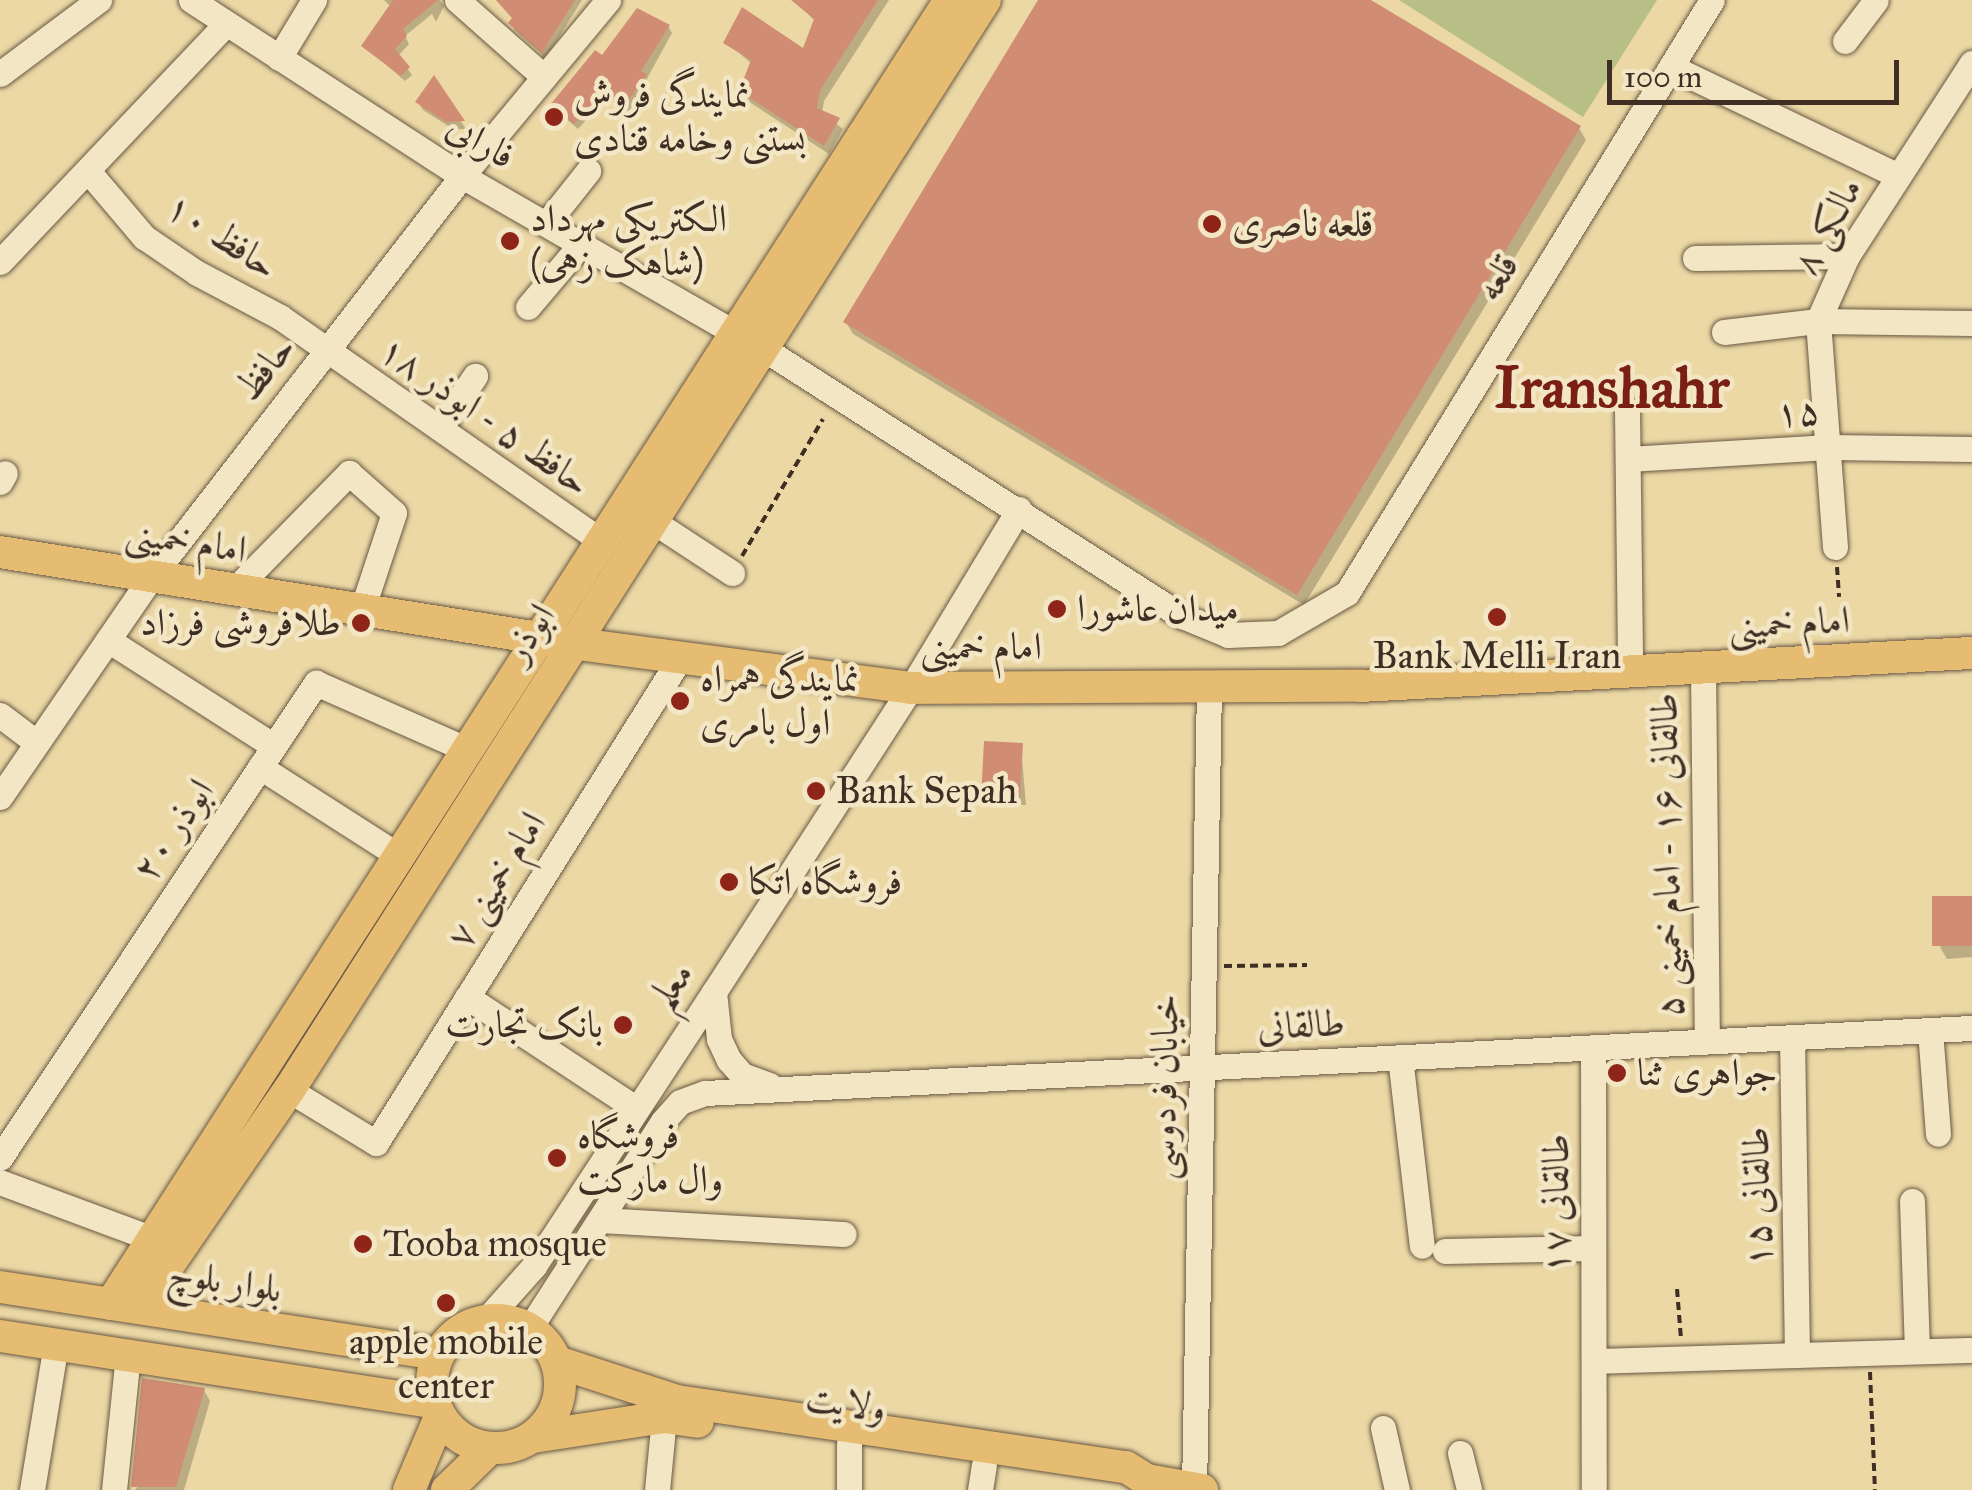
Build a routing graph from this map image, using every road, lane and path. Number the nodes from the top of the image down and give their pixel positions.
1 (99, 0) edge
2 (191, 0) edge
3 (314, 0) edge
4 (457, 0) edge
5 (608, 0) edge
6 (950, 0) edge
7 (985, 0) edge
8 (1712, 0) edge
9 (1876, 0) edge
10 (226, 24) junction
11 (1845, 42) dead end
12 (280, 58) junction
13 (1972, 63) edge
14 (1671, 67) junction
15 (0, 74) edge
16 (544, 77) junction
17 (88, 171) junction
18 (588, 171) dead end
19 (462, 176) junction
20 (1898, 176) junction
21 (546, 224) junction
22 (581, 244) junction
23 (1846, 256) junction
24 (1695, 258) dead end
25 (0, 262) edge
26 (528, 307) dead end
27 (1818, 321) junction
28 (1972, 323) edge
29 (1724, 332) dead end
30 (752, 342) junction
31 (326, 351) junction
32 (475, 376) dead end
33 (1627, 410) dead end
34 (823, 420) dead end
35 (440, 428) junction
36 (1829, 447) junction
37 (1972, 450) edge
38 (1628, 458) junction
39 (1019, 508) junction
40 (651, 520) junction
41 (602, 542) junction
42 (1835, 547) joint
43 (0, 552) edge
44 (732, 573) joint
45 (152, 576) junction
46 (235, 589) junction
47 (1347, 593) joint
48 (1839, 597) dead end
49 (362, 610) junction
50 (108, 640) junction
51 (554, 641) junction
52 (1972, 653) edge
53 (680, 658) junction
54 (1703, 668) junction
55 (1630, 672) junction
56 (1209, 684) junction
57 (912, 688) junction
58 (0, 715) edge
59 (37, 742) junction
60 (468, 750) junction
61 (267, 756) junction
62 (0, 797) edge
63 (401, 857) junction
64 (1307, 964) dead end
65 (1204, 966) junction
66 (714, 992) junction
67 (467, 997) junction
68 (1972, 1028) edge
69 (1930, 1030) junction
70 (1792, 1037) junction
71 (1707, 1041) junction
72 (1593, 1047) junction
73 (1400, 1057) junction
74 (1202, 1068) junction
75 (778, 1088) junction
76 (289, 1090) junction
77 (634, 1107) junction
78 (1938, 1134) dead end
79 (0, 1158) edge
80 (0, 1182) edge
81 (1912, 1201) dead end
82 (600, 1220) junction
83 (844, 1234) dead end
84 (153, 1239) junction
85 (1594, 1248) junction
86 (0, 1287) edge
87 (1677, 1289) dead end
88 (125, 1306) junction
89 (485, 1320) junction
90 (529, 1329) junction
91 (0, 1336) edge
92 (56, 1344) junction
93 (1972, 1350) edge
94 (1917, 1351) junction
95 (1870, 1353) junction
96 (438, 1354) junction
97 (128, 1355) junction
98 (1798, 1355) junction
99 (1683, 1358) junction
100 (556, 1362) junction
101 (1594, 1362) junction
102 (437, 1409) junction
103 (670, 1409) junction
104 (1383, 1428) dead end
105 (533, 1438) junction
106 (849, 1444) junction
107 (490, 1448) junction
108 (1460, 1453) dead end
109 (982, 1477) edge
110 (1147, 1480) junction
111 (1194, 1489) edge
112 (32, 1490) edge
113 (114, 1490) edge
114 (409, 1490) edge
115 (447, 1490) edge
116 (657, 1490) edge
117 (849, 1490) edge
118 (1202, 1490) edge
119 (1396, 1490) edge
120 (1469, 1490) edge
121 (1594, 1490) edge
122 (1875, 1490) edge

1 - 15 street
2 - 10 street, فارابی
3 - 12 street
4 - 16 street
5 - 16 street, حافظ
6 - 30 main road, ابوذر
7 - 30 main road, ابوذر
8 - 14 street, قلعه
9 - 11 street
10 - 12 street, فارابی
10 - 17 street
12 - 19 street, فارابی
13 - 20 street, مالکی ۸
14 - 20 street
14 - 47 street, قلعه
16 - 19 street, حافظ
17 - 25 street
17 - 31 street, حافظ ۱۰
18 - 21 street
19 - 21 street, فارابی
19 - 31 street, حافظ
20 - 23 street, مالکی ۸
21 - 22 street, فارابی
22 - 26 street
22 - 30 street, فارابی
23 - 24 street
23 - 27 street, مالکی ۸
27 - 28 street
27 - 29 street
27 - 36 street, مالکی ۸
30 - 39 street, فارابی
30 - 40 main road, ابوذر
30 - 41 main road, ابوذر
31 - 35 street, حافظ ۵ - ابوذر ۱۸
31 - 45 street, حافظ
32 - 35 street
33 - 38 street
34 - 44 path
35 - 41 street, حافظ ۵ - ابوذر ۱۸
36 - 37 street, ۱۵
36 - 38 street, ۱۵
36 - 42 street, مالکی ۸
38 - 55 street
39 - 47 street, فارابی
39 - 57 street, معلم
40 - 44 street
40 - 51 main road, ابوذر
41 - 51 main road, ابوذر
42 - 48 path
43 - 45 main road, امام خمینی
45 - 46 main road, امام خمینی
45 - 50 street, حافظ
46 - 49 main road, امام خمینی
46 - 49 street
49 - 51 main road, امام خمینی
50 - 59 street, حافظ
50 - 61 street
51 - 53 main road, امام خمینی
51 - 60 main road, ابوذر
51 - 76 main road, ابوذر
52 - 54 main road, امام خمینی
53 - 57 main road, امام خمینی
53 - 67 street, امام خمینی ۷
54 - 55 main road, امام خمینی
54 - 71 street, طالقانی ۱۶ - امام خمینی ۵
55 - 56 main road, امام خمینی
56 - 57 main road, امام خمینی
56 - 65 street, خیابان فردوسی
57 - 66 street, معلم
58 - 59 street
59 - 62 street, حافظ
60 - 61 street, ابوذر ۲۰
60 - 63 main road, ابوذر
61 - 63 street
61 - 79 street, ابوذر ۲۰
63 - 84 main road, ابوذر
64 - 65 path
65 - 74 street, خیابان فردوسی
66 - 75 street
66 - 77 street, معلم
67 - 76 street, امام خمینی ۷
67 - 77 street
68 - 69 street, طالقانی
69 - 70 street, طالقانی
69 - 78 street
70 - 71 street, طالقانی
70 - 98 street, طالقانی ۱۵
71 - 72 street, طالقانی
72 - 73 street, طالقانی
72 - 85 street, طالقانی ۱۷
73 - 74 street, طالقانی
73 - 85 street
74 - 75 street, طالقانی
74 - 111 street, خیابان فردوسی
75 - 82 street, طالقانی
76 - 88 main road, ابوذر
77 - 89 street, معلم
80 - 84 street
81 - 94 street
82 - 83 street
82 - 90 street
84 - 88 main road, ابوذر
85 - 101 street, طالقانی ۱۷
86 - 88 main road, بلوار بلوچ
87 - 99 path
88 - 96 main road, بلوار بلوچ
89 - 90 main road
89 - 96 main road
90 - 100 main road
91 - 92 main road
92 - 97 main road
92 - 112 street
93 - 94 street
94 - 95 street
95 - 98 street
95 - 122 path
96 - 102 main road
97 - 102 main road
97 - 113 street
98 - 99 street
99 - 101 street
100 - 103 main road
100 - 105 main road
101 - 121 street, طالقانی ۱۷
102 - 107 main road
102 - 114 main road
103 - 105 main road, ولایت
103 - 106 main road, ولایت
103 - 110 main road, ولایت
103 - 116 street
104 - 119 street
105 - 107 main road
106 - 109 main road, ولایت
106 - 117 street
107 - 115 main road
108 - 120 street
109 - 110 main road, ولایت
110 - 111 main road, ولایت
111 - 118 main road, ولایت

